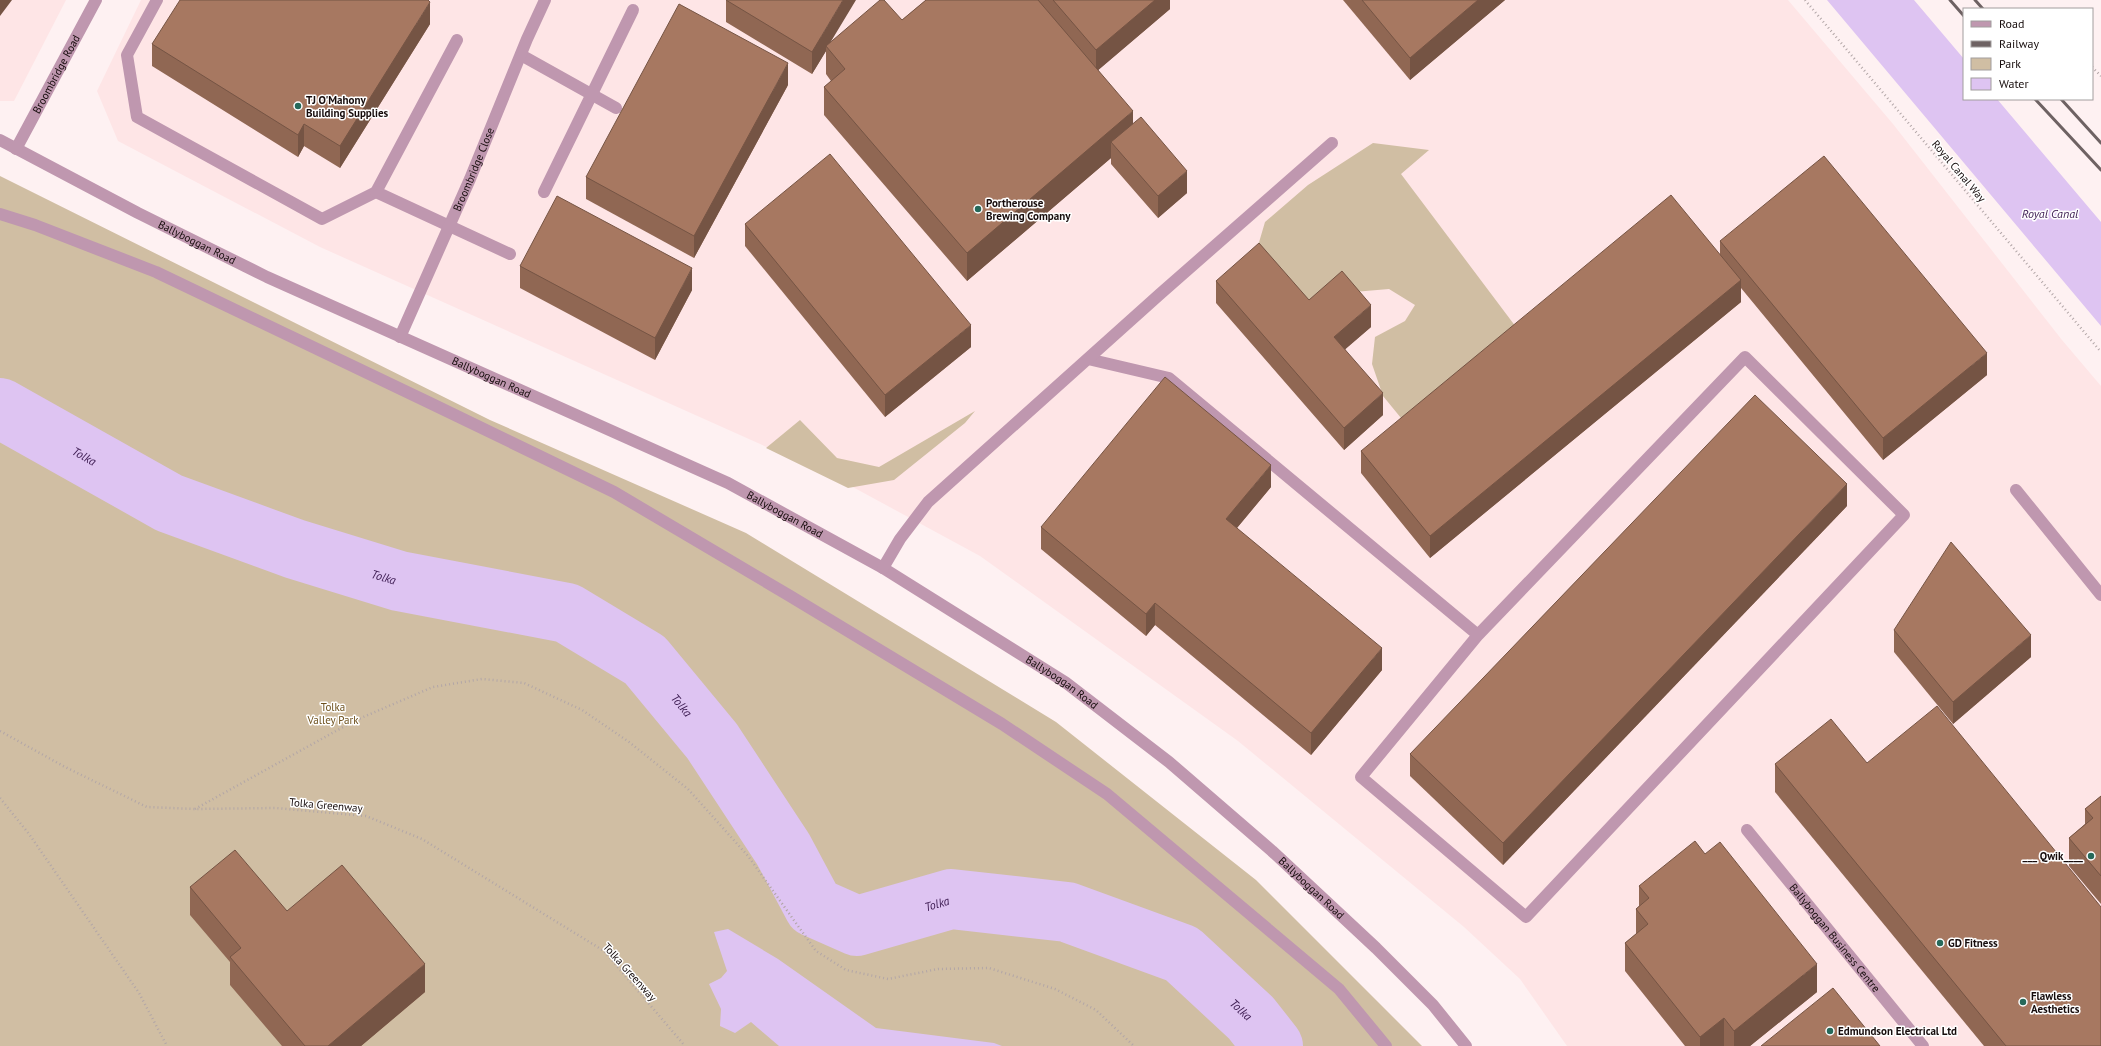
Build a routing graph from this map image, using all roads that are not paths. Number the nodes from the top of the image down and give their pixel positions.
1 (96, 0) edge
2 (157, 0) edge
3 (545, 0) edge
4 (633, 10) dead end
5 (457, 40) dead end
6 (521, 55) junction
7 (592, 95) junction
8 (616, 108) dead end
9 (0, 140) edge
10 (1332, 143) dead end
11 (16, 149) junction
12 (376, 192) junction
13 (544, 192) dead end
14 (0, 214) edge
15 (449, 226) junction
16 (510, 254) dead end
17 (400, 337) junction
18 (1088, 359) junction
19 (2016, 490) dead end
20 (883, 568) junction
21 (2101, 595) edge
22 (1478, 635) junction
23 (1747, 830) dead end
24 (1386, 1046) edge
25 (1466, 1046) edge
26 (1923, 1046) edge

1 - 11 street, Broombridge Road
2 - 12 street
3 - 6 street, Broombridge Close
4 - 7 street
5 - 12 street
6 - 7 street
6 - 15 street, Broombridge Close
7 - 8 street
7 - 13 street
9 - 11 street, Ballyboggan Road
10 - 18 street
11 - 17 street, Ballyboggan Road
12 - 15 street
14 - 24 street
15 - 16 street
15 - 17 street, Broombridge Close
17 - 20 street, Ballyboggan Road
18 - 20 street
18 - 22 street
19 - 21 street
20 - 25 street, Ballyboggan Road
22 - 22 street
23 - 26 street, Ballyboggan Business Centre

